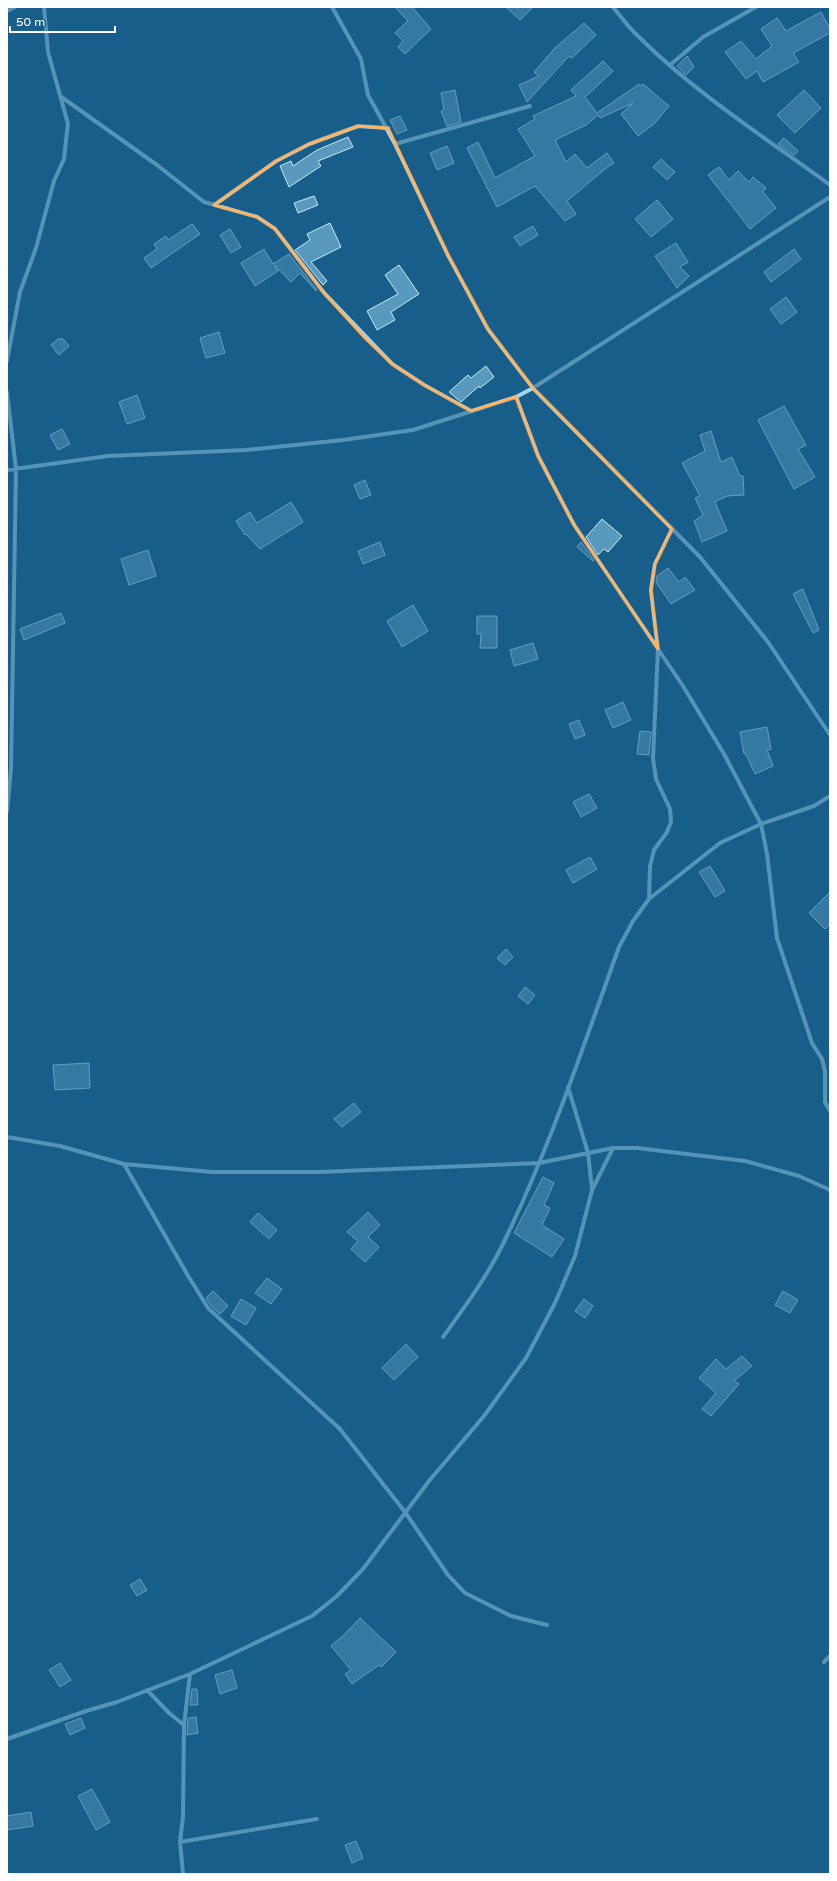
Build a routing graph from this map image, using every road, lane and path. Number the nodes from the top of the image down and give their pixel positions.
1 (15, 7) edge
2 (44, 7) edge
3 (332, 7) edge
4 (612, 7) edge
5 (756, 7) edge
6 (7, 11) edge
7 (670, 65) junction
8 (60, 96) junction
9 (530, 106) dead end
10 (388, 128) junction
11 (395, 144) junction
12 (830, 185) edge
13 (830, 197) edge
14 (214, 205) junction
15 (7, 361) edge
16 (534, 388) junction
17 (7, 392) edge
18 (516, 397) junction
19 (471, 411) junction
20 (16, 469) junction
21 (7, 470) edge
22 (672, 529) junction
23 (658, 649) junction
24 (830, 735) edge
25 (830, 796) edge
26 (7, 811) edge
27 (761, 824) junction
28 (649, 898) junction
29 (567, 1087) junction
30 (830, 1112) edge
31 (7, 1137) edge
32 (613, 1148) junction
33 (588, 1153) junction
34 (540, 1163) junction
35 (124, 1164) junction
36 (592, 1190) junction
37 (830, 1190) edge
38 (443, 1337) dead end
39 (405, 1512) junction
40 (547, 1625) dead end
41 (830, 1656) edge
42 (824, 1662) dead end
43 (190, 1674) junction
44 (147, 1690) junction
45 (184, 1725) junction
46 (7, 1740) edge
47 (317, 1819) dead end
48 (180, 1842) junction
49 (183, 1874) edge

1 - 6 street
2 - 8 street
3 - 10 street
4 - 7 street
5 - 7 street
7 - 12 street
8 - 14 street
8 - 15 street
9 - 11 street
10 - 11 street
10 - 14 street
11 - 16 street
13 - 16 street
14 - 19 street
16 - 18 street
16 - 22 street
17 - 20 street
18 - 19 street
18 - 23 street
19 - 20 street
20 - 21 street
20 - 26 street
22 - 23 street
22 - 24 street
23 - 27 street
23 - 28 street
25 - 27 street
27 - 28 street
27 - 30 street
28 - 29 street
29 - 33 street
29 - 34 street
31 - 35 street
32 - 33 street
32 - 36 street
32 - 37 street
33 - 34 street
33 - 36 street
34 - 35 street
34 - 38 street
35 - 39 street
36 - 39 street
39 - 40 street
39 - 43 street
41 - 42 street
43 - 44 street
43 - 45 street
44 - 45 street
44 - 46 street
45 - 48 street
47 - 48 street
48 - 49 street

